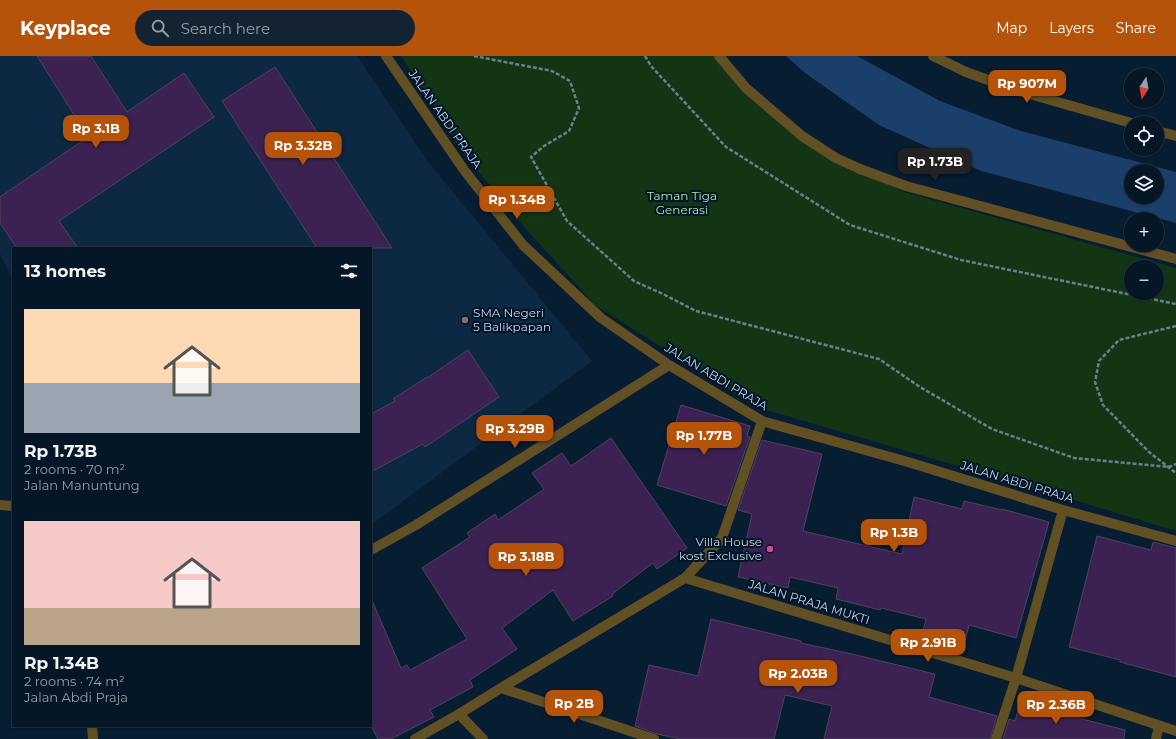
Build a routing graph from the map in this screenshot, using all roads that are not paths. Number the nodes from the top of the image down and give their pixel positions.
1 (386, 56) edge
2 (719, 56) edge
3 (933, 56) edge
4 (1124, 121) edge
5 (1164, 133) edge
6 (1176, 136) edge
7 (1176, 258) edge
8 (669, 364) junction
9 (762, 421) junction
10 (1063, 510) junction
11 (1176, 541) edge
12 (372, 549) edge
13 (685, 578) junction
14 (1016, 678) junction
15 (501, 688) junction
16 (458, 714) junction
17 (1159, 726) junction
18 (92, 727) edge
19 (1176, 731) edge
20 (93, 739) edge
21 (415, 739) edge
22 (483, 739) edge
23 (654, 739) edge
24 (996, 739) edge
25 (1156, 739) edge

1 - 8 street, JALAN ABDI PRAJA
2 - 7 street
3 - 4 street
5 - 6 street
8 - 9 street, JALAN ABDI PRAJA
8 - 12 street
9 - 10 street, JALAN ABDI PRAJA
9 - 13 street
10 - 11 street, JALAN ABDI PRAJA
10 - 14 street
13 - 14 street, JALAN PRAJA MUKTI
13 - 15 street
14 - 17 street, JALAN PRAJA MUKTI
14 - 24 street
15 - 16 street
15 - 23 street
16 - 21 street
16 - 22 street
17 - 19 street, JALAN PRAJA MUKTI
17 - 25 street
18 - 20 street

